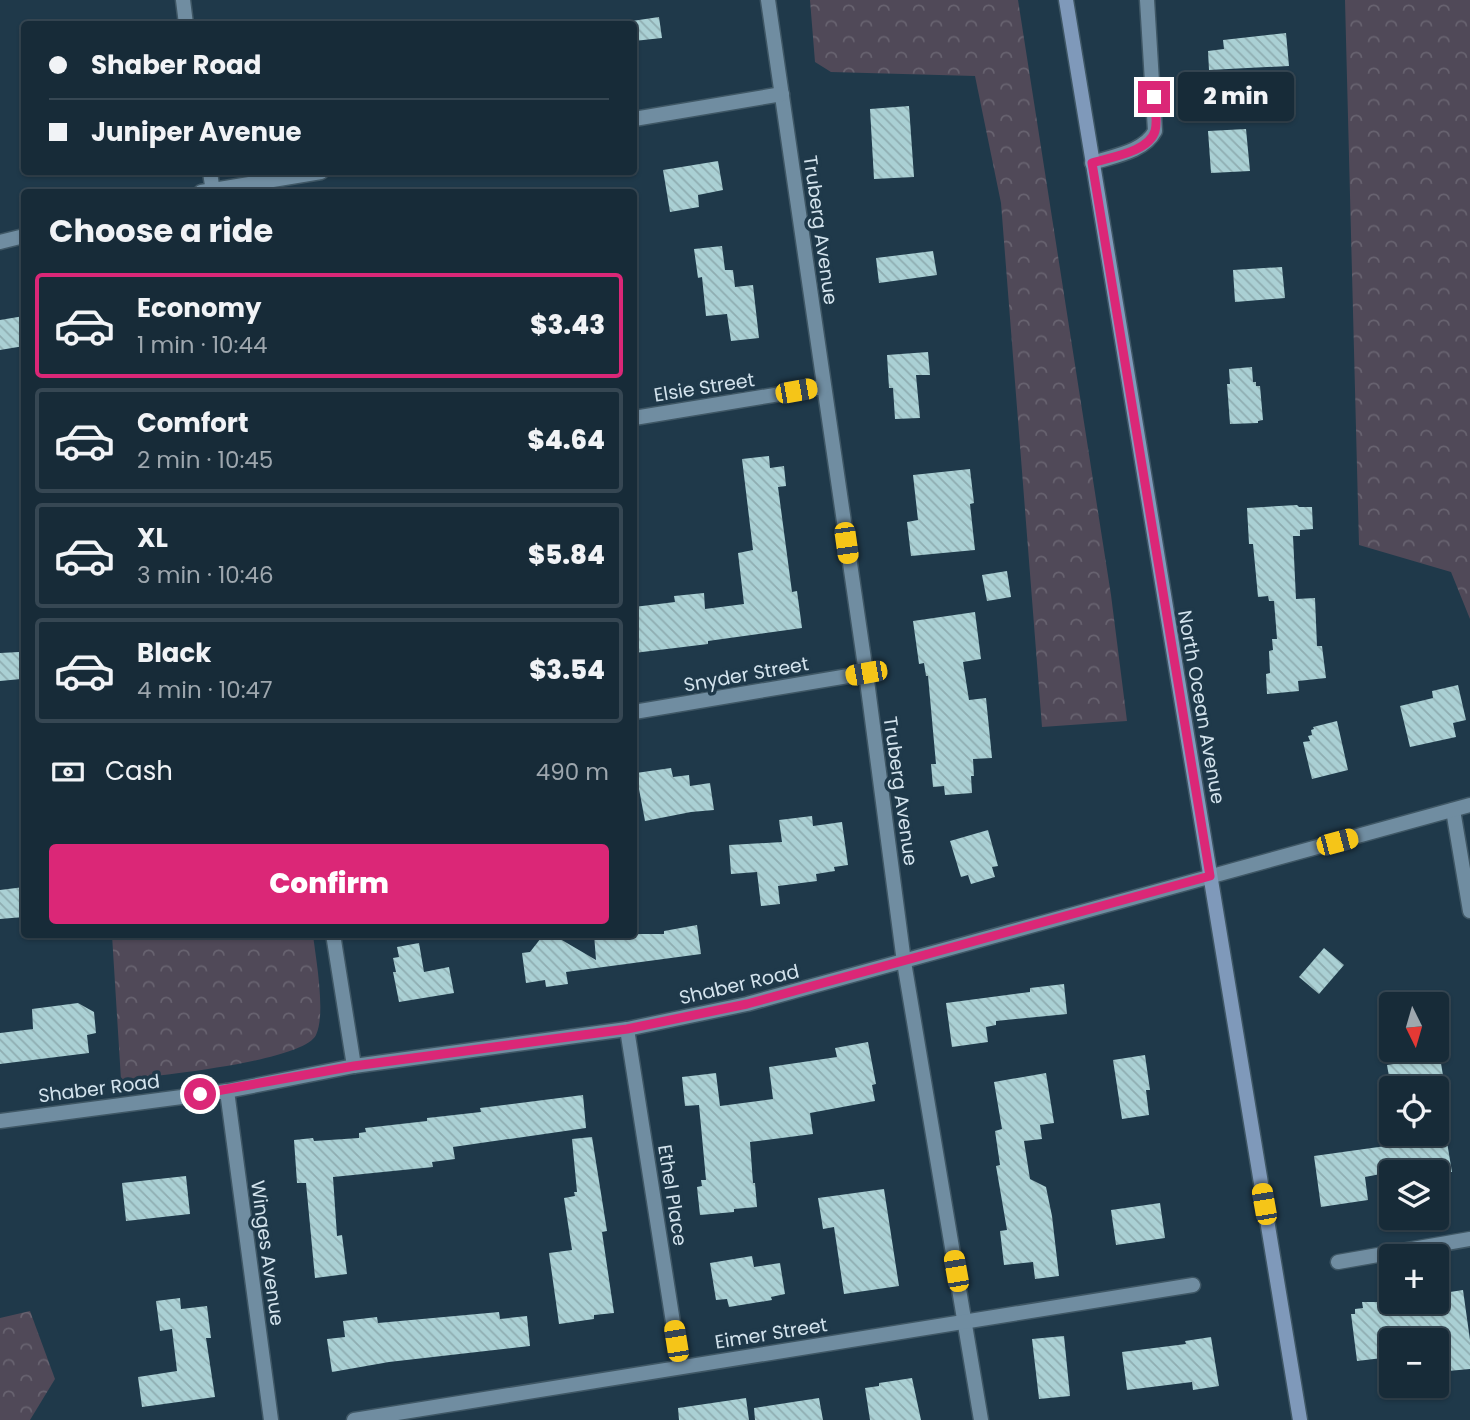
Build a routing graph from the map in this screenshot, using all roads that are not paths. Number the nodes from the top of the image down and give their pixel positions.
1 (183, 0) edge
2 (768, 0) edge
3 (1066, 0) edge
4 (1147, 0) edge
5 (186, 21) edge
6 (782, 94) junction
7 (637, 118) edge
8 (1092, 163) junction
9 (304, 175) edge
10 (226, 189) edge
11 (21, 237) edge
12 (0, 242) edge
13 (823, 387) junction
14 (637, 418) edge
15 (866, 673) junction
16 (637, 711) edge
17 (1470, 805) edge
18 (1453, 810) junction
19 (1210, 876) junction
20 (1470, 911) edge
21 (334, 938) edge
22 (904, 962) junction
23 (627, 1029) junction
24 (354, 1066) junction
25 (227, 1091) junction
26 (0, 1121) edge
27 (1470, 1239) edge
28 (1338, 1262) dead end
29 (1193, 1285) dead end
30 (965, 1322) junction
31 (680, 1367) junction
32 (271, 1420) edge
33 (354, 1420) edge
34 (981, 1420) edge
35 (1300, 1420) edge

1 - 5 street
2 - 6 street, Truberg Avenue
3 - 8 main road, North Ocean Avenue
4 - 8 street
6 - 7 street
6 - 13 street, Truberg Avenue
8 - 19 main road, North Ocean Avenue
9 - 10 street
11 - 12 street
13 - 14 street, Elsie Street
13 - 15 street, Truberg Avenue
15 - 16 street, Snyder Street
15 - 22 street, Truberg Avenue
17 - 18 street, Shaber Road
18 - 19 street, Shaber Road
18 - 20 street
19 - 22 street, Shaber Road
19 - 35 main road, North Ocean Avenue
21 - 24 street
22 - 23 street, Shaber Road
22 - 30 street, Truberg Avenue
23 - 24 street, Shaber Road
23 - 31 street, Ethel Place
24 - 25 street, Shaber Road
25 - 26 street, Shaber Road
25 - 32 street, Winges Avenue
27 - 28 street
29 - 30 street, Eimer Street
30 - 31 street, Eimer Street
30 - 34 street, Truberg Avenue
31 - 33 street, Eimer Street

